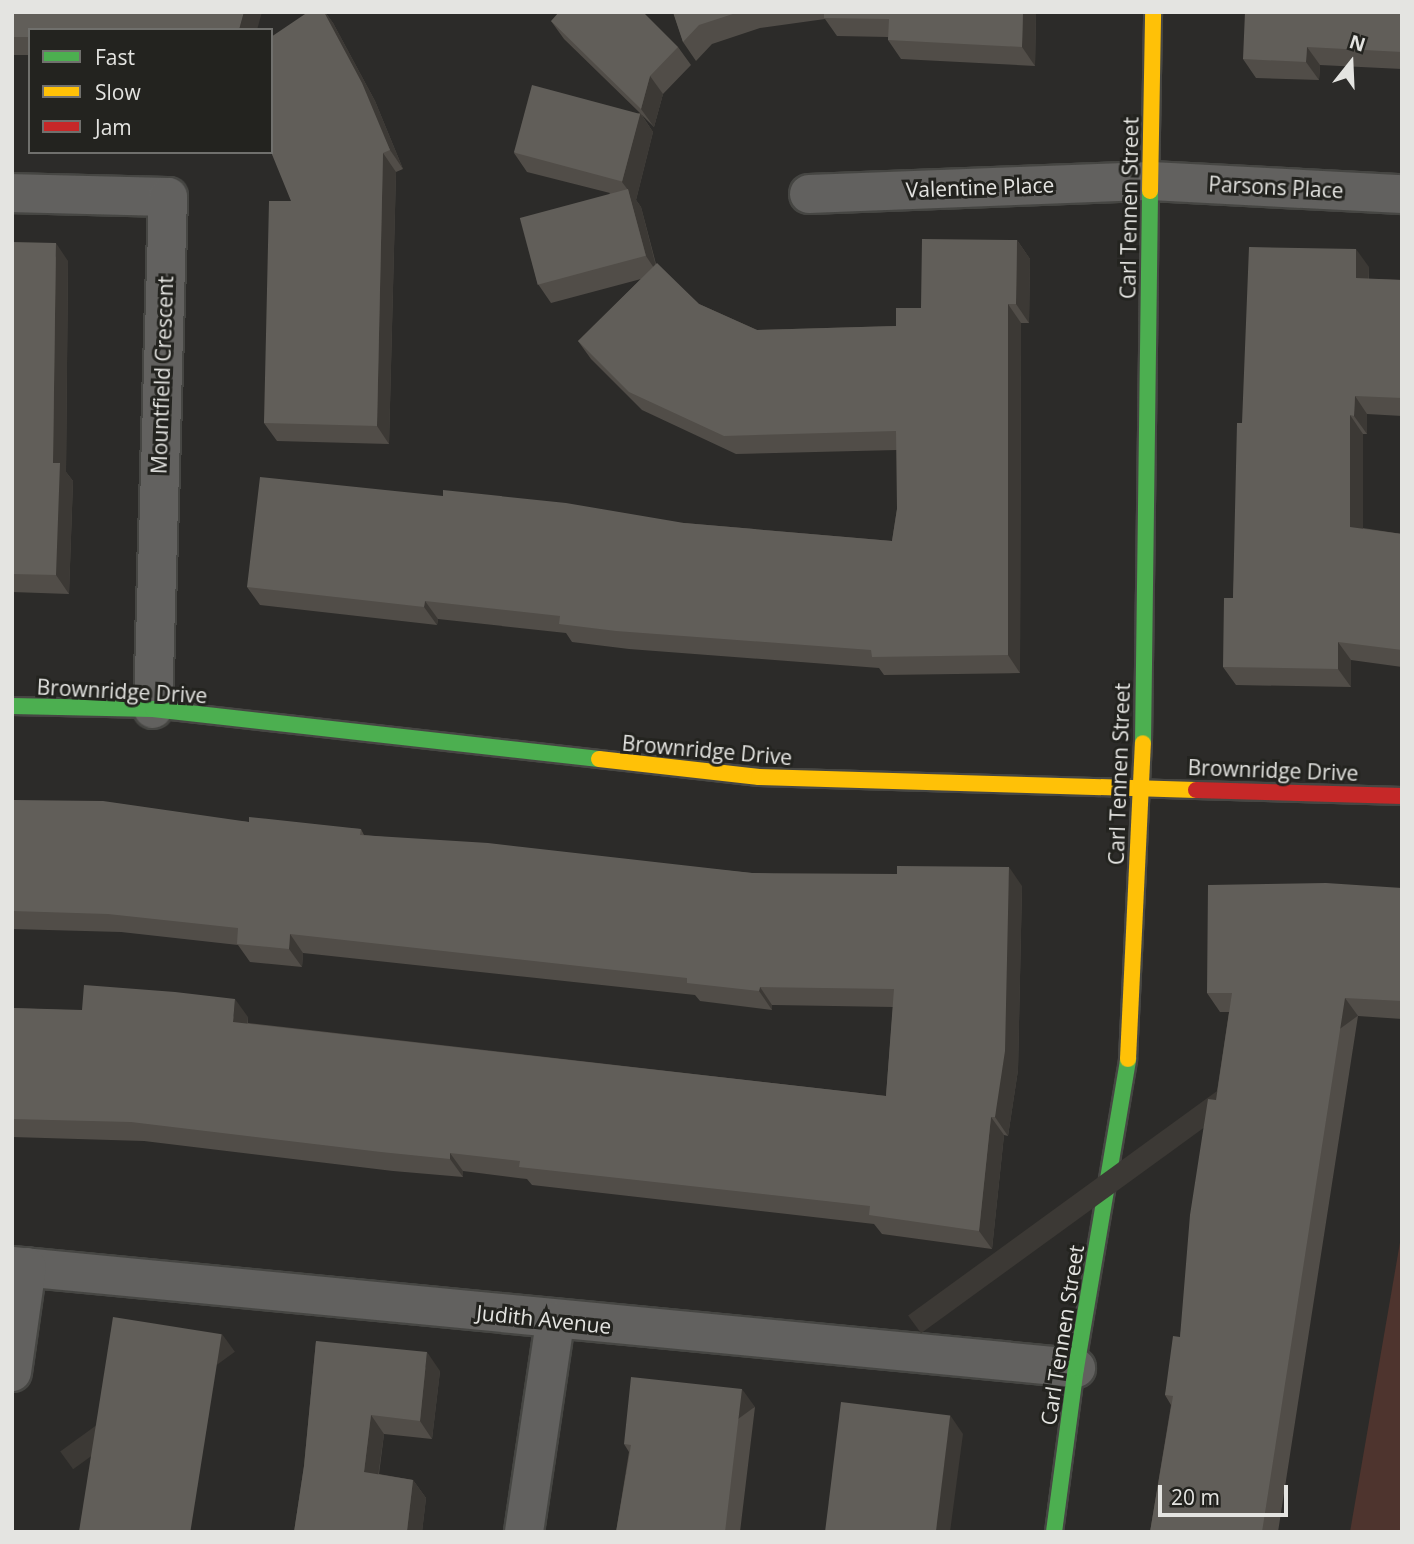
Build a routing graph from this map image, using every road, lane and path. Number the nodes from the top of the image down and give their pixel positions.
1 (1153, 12) edge
2 (1150, 180) junction
3 (12, 192) edge
4 (808, 194) dead end
5 (1402, 194) edge
6 (12, 706) edge
7 (152, 709) junction
8 (1142, 788) junction
9 (1402, 796) edge
10 (20, 1266) edge
11 (555, 1321) junction
12 (1076, 1368) junction
13 (12, 1372) edge
14 (524, 1532) edge
15 (1054, 1532) edge

1 - 2 street, Carl Tennen Street
2 - 4 street, Valentine Place
2 - 5 street, Parsons Place
2 - 8 street, Carl Tennen Street
3 - 7 street, Mountfield Crescent
6 - 7 street, Brownridge Drive
7 - 8 street, Brownridge Drive
8 - 9 street, Brownridge Drive
8 - 12 street, Carl Tennen Street
10 - 11 street, Judith Avenue
10 - 13 street
11 - 12 street, Judith Avenue
11 - 14 street
12 - 15 street, Carl Tennen Street

